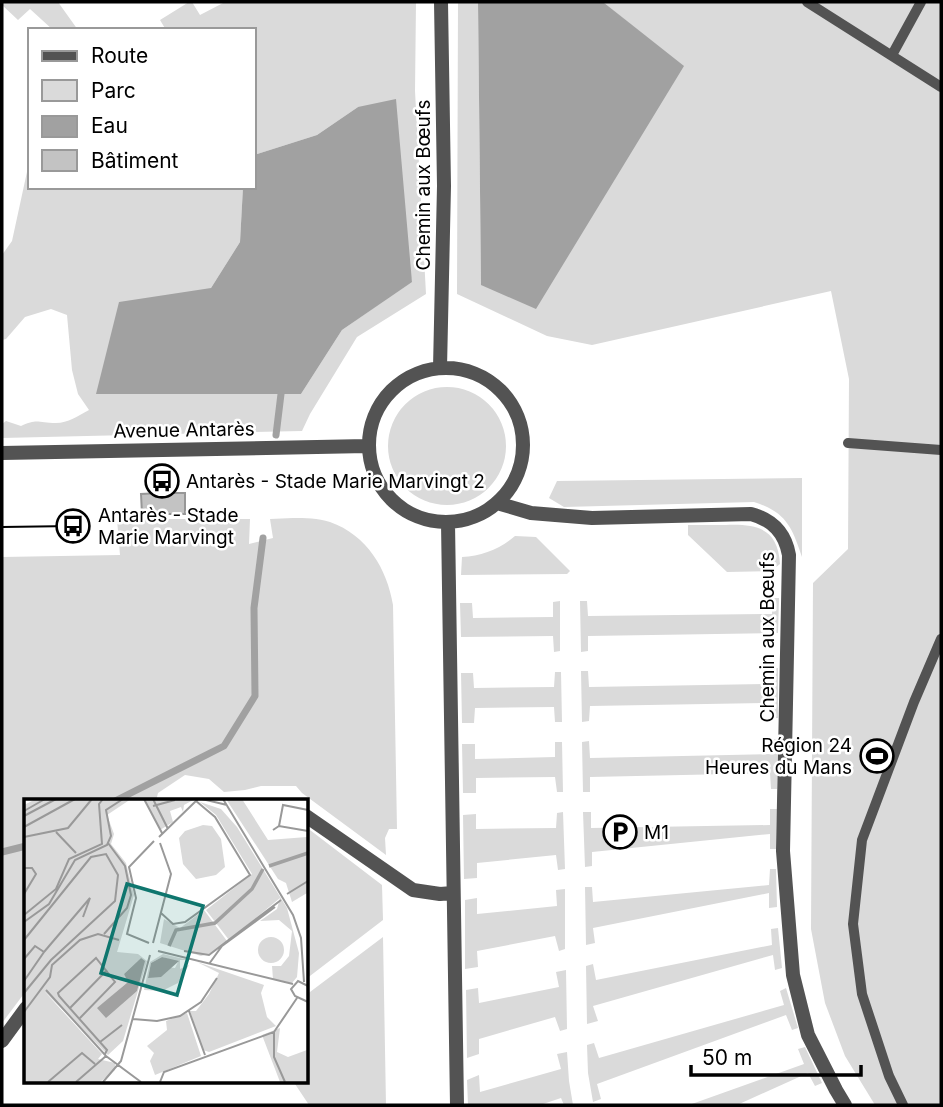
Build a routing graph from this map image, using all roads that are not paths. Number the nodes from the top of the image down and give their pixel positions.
1 (441, 2) edge
2 (807, 2) edge
3 (920, 2) edge
4 (892, 55) junction
5 (941, 87) edge
6 (440, 368) junction
7 (848, 443) dead end
8 (367, 446) junction
9 (941, 450) edge
10 (2, 453) edge
11 (498, 503) junction
12 (448, 523) junction
13 (941, 639) edge
14 (308, 817) edge
15 (453, 893) junction
16 (24, 1011) edge
17 (2, 1041) edge
18 (457, 1105) edge
19 (845, 1105) edge
20 (903, 1105) edge

1 - 6 street, Chemin aux Bœufs
2 - 4 lane
3 - 4 lane
4 - 5 lane
6 - 8 street
6 - 11 street
7 - 9 lane
8 - 10 street, Avenue Antarès
8 - 12 street
11 - 12 street
11 - 19 street, Chemin aux Bœufs
12 - 15 street
13 - 20 lane
14 - 15 street
15 - 18 street
16 - 17 street

